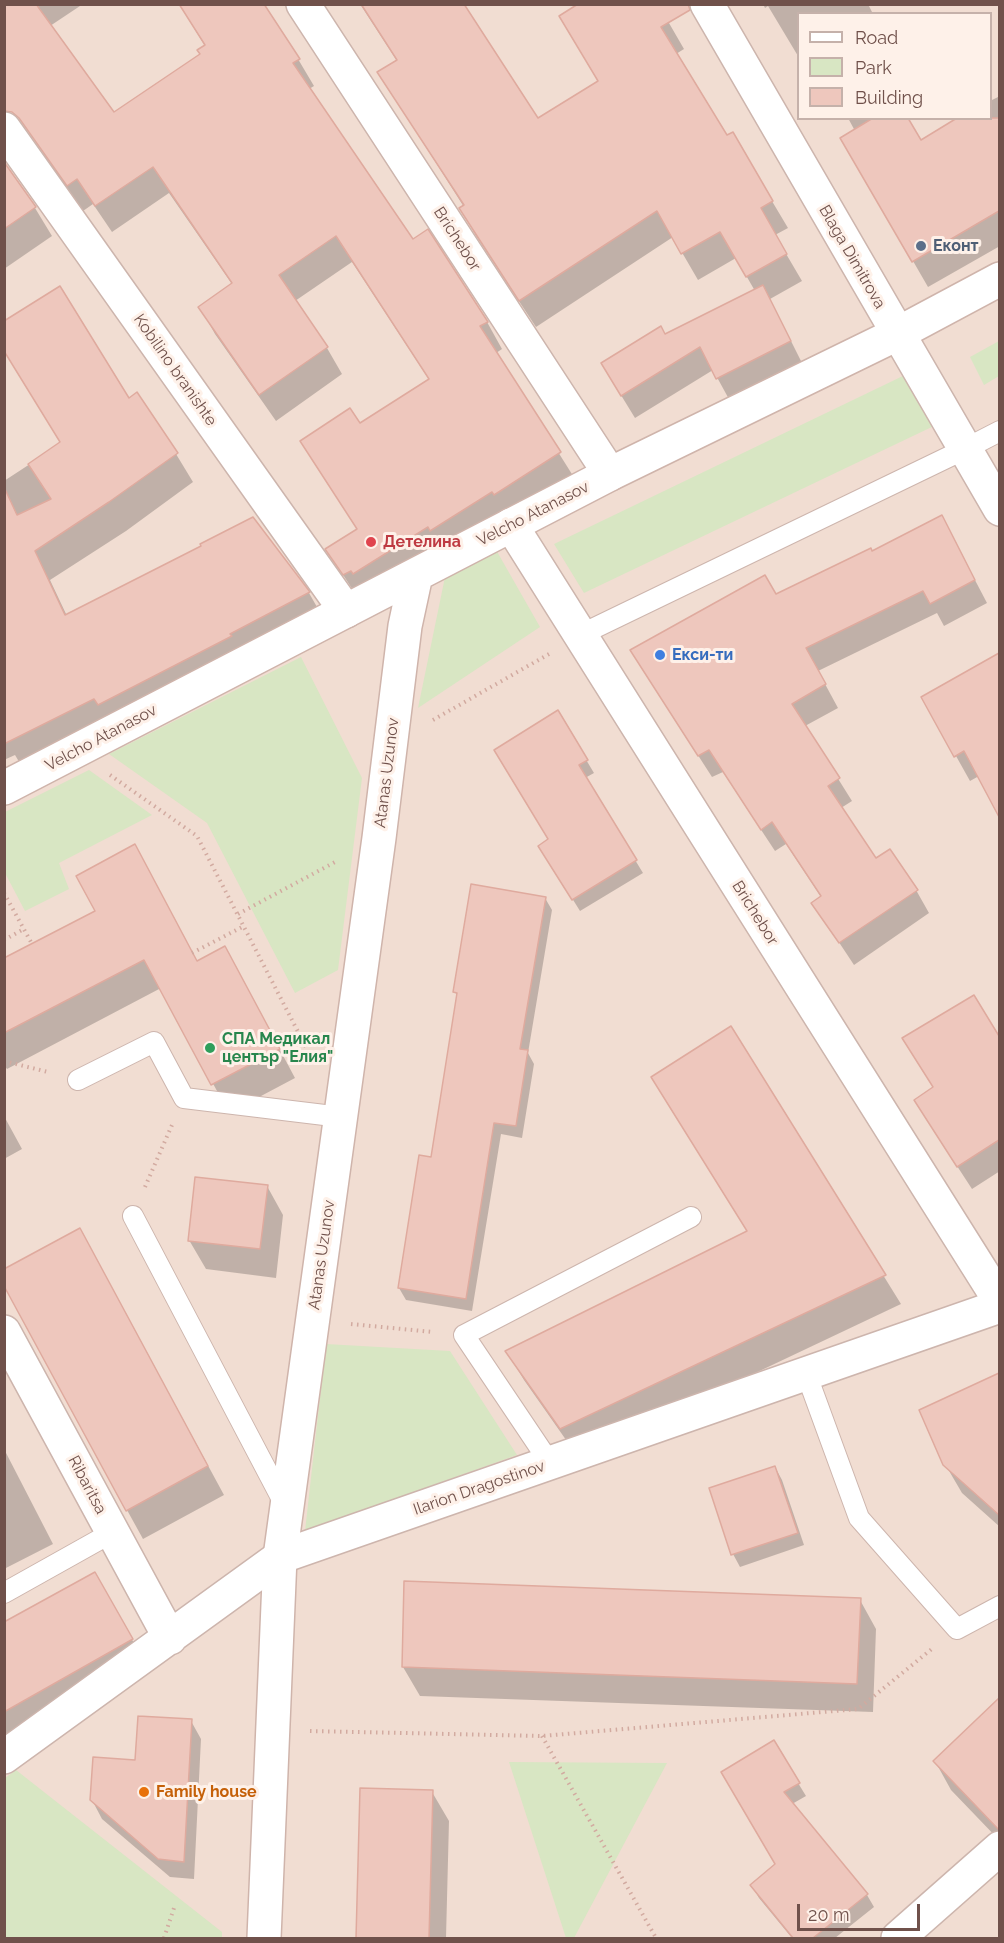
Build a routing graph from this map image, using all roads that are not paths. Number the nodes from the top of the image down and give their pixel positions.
1 (303, 4) edge
2 (707, 4) edge
3 (4, 129) edge
4 (999, 279) edge
5 (897, 334) junction
6 (999, 431) edge
7 (965, 449) junction
8 (610, 474) junction
9 (999, 509) edge
10 (511, 525) junction
11 (416, 575) junction
12 (346, 611) junction
13 (580, 635) junction
14 (6, 784) edge
15 (78, 1080) road end
16 (341, 1117) junction
17 (133, 1215) road end
18 (691, 1217) dead end
19 (999, 1301) edge
20 (999, 1306) edge
21 (4, 1332) edge
22 (806, 1373) junction
23 (550, 1463) junction
24 (287, 1509) junction
25 (113, 1532) junction
26 (280, 1557) junction
27 (4, 1593) edge
28 (999, 1606) edge
29 (170, 1638) junction
30 (4, 1757) edge
31 (999, 1848) edge
32 (264, 1938) edge
33 (898, 1938) edge

1 - 8 street, Brichebor
2 - 5 street, Blaga Dimitrova
3 - 12 street, Kobilino branishte
4 - 5 street, Velcho Atanasov
5 - 7 street, Blaga Dimitrova
5 - 8 street, Velcho Atanasov
6 - 7 lane
7 - 9 street, Blaga Dimitrova
7 - 13 lane
8 - 10 street, Velcho Atanasov
10 - 11 street, Velcho Atanasov
10 - 13 street, Brichebor
11 - 12 street, Velcho Atanasov
11 - 16 street, Atanas Uzunov
12 - 14 street, Velcho Atanasov
13 - 19 street, Brichebor
15 - 16 lane
16 - 24 street, Atanas Uzunov
17 - 24 lane
18 - 23 lane
20 - 22 street, Ilarion Dragostinov
21 - 25 street, Ribaritsa
22 - 23 street, Ilarion Dragostinov
22 - 28 lane
23 - 26 street, Ilarion Dragostinov
24 - 26 street, Atanas Uzunov
25 - 27 lane
25 - 29 street, Ribaritsa
26 - 29 street, Ilarion Dragostinov
26 - 32 street, Atanas Uzunov
29 - 30 street, Ilarion Dragostinov
31 - 33 street

